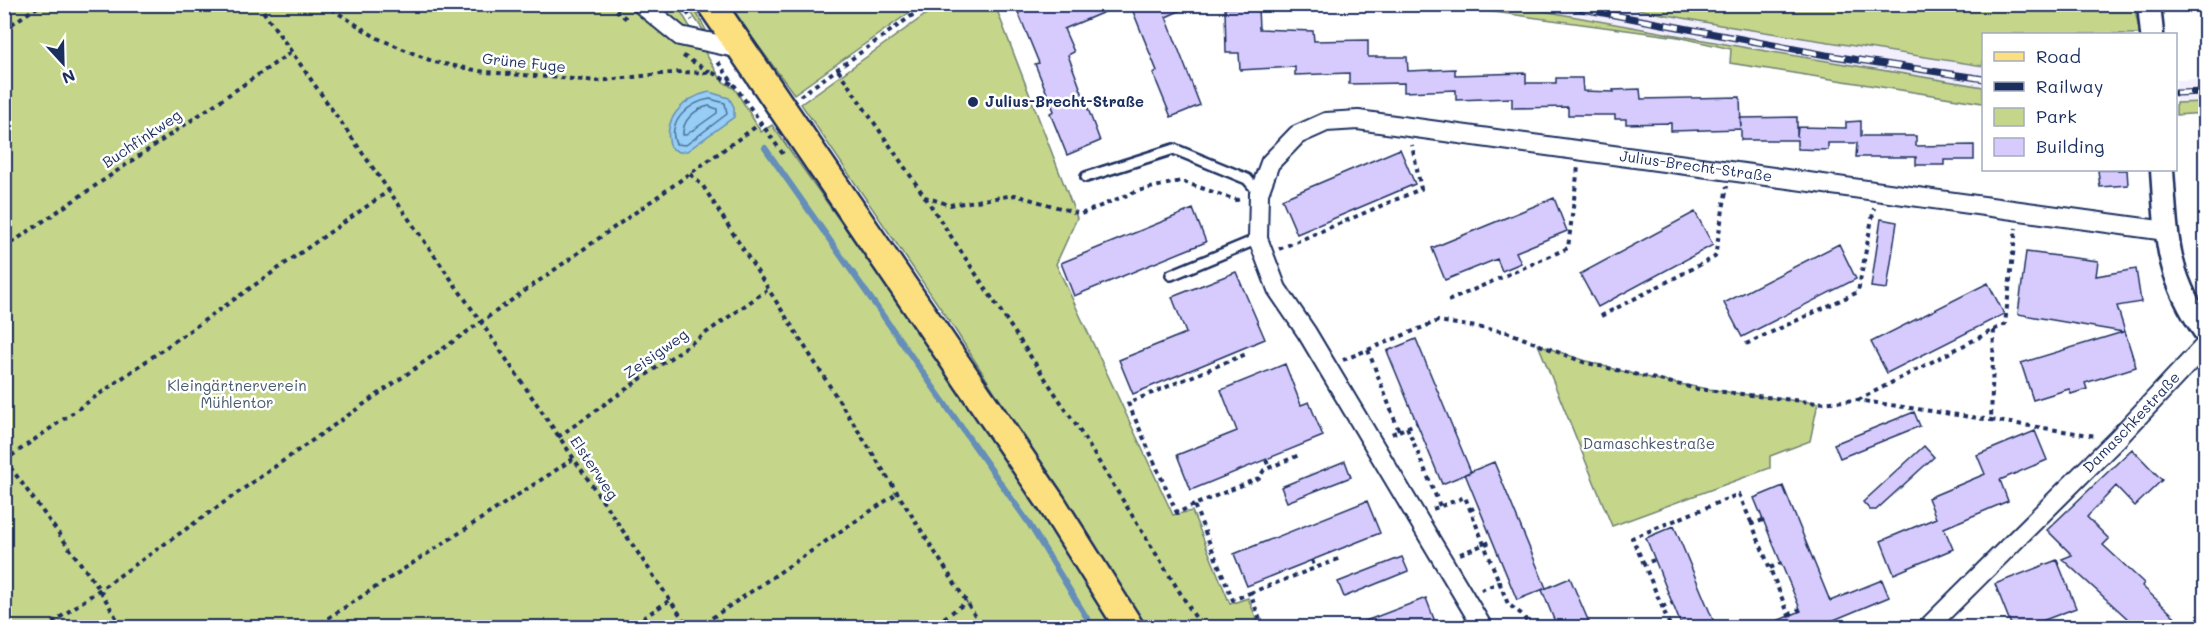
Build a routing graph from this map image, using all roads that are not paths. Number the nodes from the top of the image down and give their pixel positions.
1 (641, 4) edge
2 (711, 4) edge
3 (2149, 4) edge
4 (2152, 33) edge
5 (740, 49) junction
6 (2162, 171) edge
7 (1086, 177) dead end
8 (1259, 193) junction
9 (2166, 231) junction
10 (1261, 247) junction
11 (1170, 275) dead end
12 (2205, 333) edge
13 (2205, 344) edge
14 (1130, 627) edge
15 (1483, 627) edge
16 (1927, 627) edge

1 - 5 street
2 - 5 main road
3 - 4 street
5 - 14 main road
6 - 9 street
7 - 8 lane
8 - 9 street, Julius-Brecht-Straße
8 - 10 street
9 - 12 street
10 - 11 lane
10 - 15 street
13 - 16 street, Damaschkestraße

